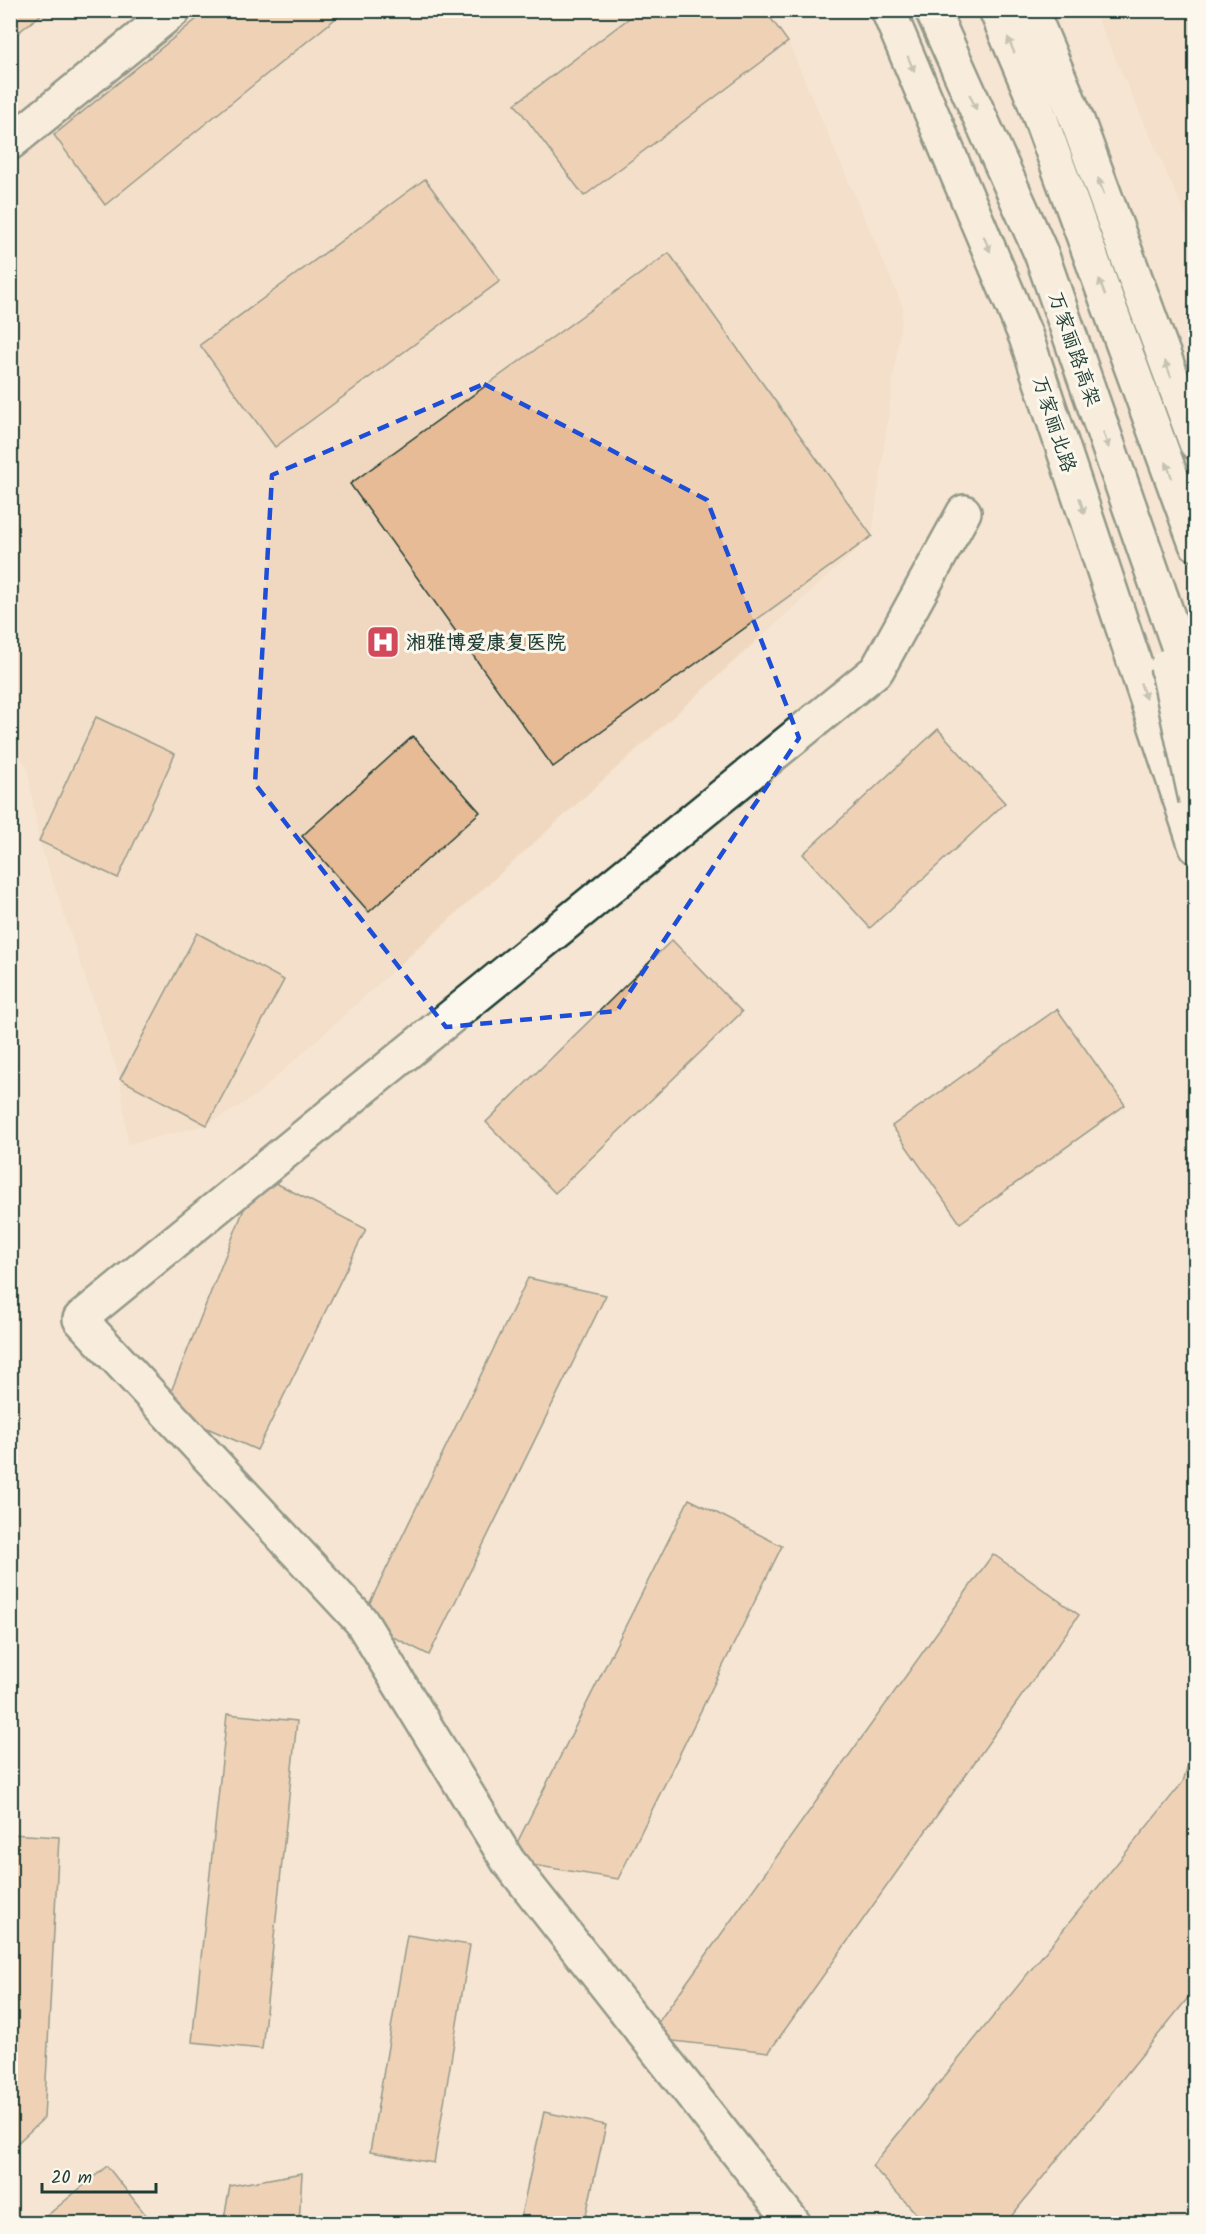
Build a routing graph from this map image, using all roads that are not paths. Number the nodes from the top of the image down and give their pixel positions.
1 (174, 10) edge
2 (888, 10) edge
3 (932, 10) edge
4 (996, 10) edge
5 (1031, 10) edge
6 (10, 143) edge
7 (1196, 444) edge
8 (964, 512) dead end
9 (1190, 524) edge
10 (1139, 532) junction
11 (1196, 544) edge
12 (1196, 697) edge
13 (1196, 800) edge
14 (1196, 847) edge
15 (794, 2223) edge

1 - 6 main road
2 -> 14 main road, 万家丽北路
3 -> 10 main road, 万家丽路高架, bridge
9 -> 4 main road
7 -> 5 main road
8 - 15 main road
9 - 11 main road
10 - 12 main road, 万家丽路高架, bridge
10 - 13 main road, bridge

